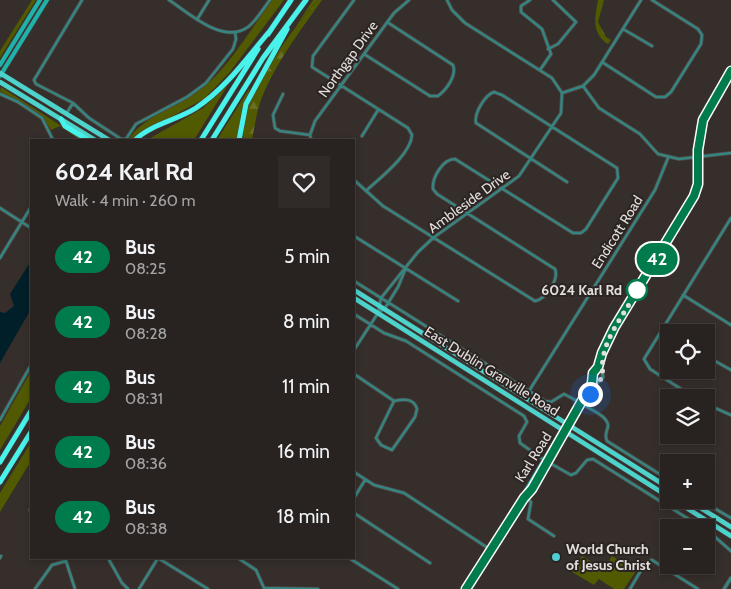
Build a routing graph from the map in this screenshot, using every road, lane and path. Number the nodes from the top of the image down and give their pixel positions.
1 (40, 0) edge
2 (47, 0) edge
3 (82, 0) edge
4 (169, 0) edge
5 (209, 0) edge
6 (270, 0) edge
7 (291, 0) edge
8 (306, 0) edge
9 (354, 0) edge
10 (409, 0) edge
11 (447, 0) edge
12 (530, 0) edge
13 (553, 0) edge
14 (641, 0) edge
15 (652, 0) edge
16 (198, 18) junction
17 (292, 18) junction
18 (387, 22) junction
19 (623, 29) junction
20 (235, 32) junction
21 (269, 32) junction
22 (652, 46) dead end
23 (548, 49) junction
24 (364, 54) junction
25 (602, 62) junction
26 (0, 65) edge
27 (540, 70) junction
28 (731, 71) edge
29 (1, 74) edge
30 (0, 82) edge
31 (341, 86) junction
32 (583, 86) junction
33 (562, 93) junction
34 (0, 94) edge
35 (284, 94) dead end
36 (73, 103) junction
37 (378, 110) junction
38 (66, 114) junction
39 (61, 119) junction
40 (552, 126) junction
41 (310, 135) junction
42 (362, 136) dead end
43 (52, 139) edge
44 (86, 139) edge
45 (92, 139) edge
46 (107, 139) edge
47 (136, 139) edge
48 (202, 139) edge
49 (213, 139) edge
50 (239, 139) edge
51 (311, 139) edge
52 (731, 153) edge
53 (698, 156) junction
54 (668, 158) junction
55 (531, 160) junction
56 (355, 181) edge
57 (567, 182) dead end
58 (503, 189) junction
59 (367, 190) junction
60 (0, 208) edge
61 (30, 209) edge
62 (468, 214) junction
63 (731, 218) edge
64 (22, 222) junction
65 (30, 227) edge
66 (355, 237) edge
67 (432, 238) junction
68 (0, 258) edge
69 (405, 269) junction
70 (355, 282) edge
71 (355, 291) edge
72 (683, 295) junction
73 (382, 298) junction
74 (355, 299) edge
75 (458, 301) dead end
76 (388, 302) junction
77 (378, 305) junction
78 (384, 308) junction
79 (378, 313) junction
80 (355, 315) edge
81 (371, 324) junction
82 (665, 324) edge
83 (731, 325) edge
84 (660, 331) edge
85 (355, 348) edge
86 (604, 352) junction
87 (715, 361) edge
88 (30, 367) edge
89 (596, 370) junction
90 (731, 370) edge
91 (602, 372) junction
92 (355, 375) edge
93 (660, 375) edge
94 (594, 378) junction
95 (666, 379) edge
96 (600, 380) junction
97 (681, 389) edge
98 (529, 391) junction
99 (394, 401) junction
100 (582, 404) junction
101 (715, 408) edge
102 (30, 413) edge
103 (731, 415) edge
104 (0, 420) edge
105 (571, 423) junction
106 (565, 431) junction
107 (30, 434) edge
108 (546, 461) junction
109 (0, 462) edge
110 (355, 473) edge
111 (660, 474) edge
112 (365, 480) junction
113 (0, 482) edge
114 (660, 482) edge
115 (660, 491) edge
116 (355, 496) edge
117 (524, 498) junction
118 (688, 509) edge
119 (702, 509) edge
120 (715, 509) edge
121 (355, 514) edge
122 (731, 518) edge
123 (690, 519) edge
124 (731, 527) edge
125 (554, 536) dead end
126 (731, 536) edge
127 (715, 537) edge
128 (491, 550) junction
129 (731, 551) edge
130 (65, 559) edge
131 (109, 559) edge
132 (157, 559) edge
133 (160, 559) edge
134 (240, 559) edge
135 (352, 559) edge
136 (430, 563) dead end
137 (731, 578) edge
138 (34, 589) edge
139 (75, 589) edge
140 (128, 589) edge
141 (139, 589) edge
142 (208, 589) edge
143 (264, 589) edge
144 (318, 589) edge
145 (398, 589) edge
146 (466, 589) edge
147 (630, 589) edge
148 (698, 589) edge
149 (724, 589) edge

1 - 26 main road
2 - 29 main road
3 - 36 street
4 - 16 street
5 - 16 street
6 - 20 street
7 - 21 highway
8 - 17 highway
9 - 31 street
10 - 18 street, Northgap Drive
11 - 27 street
12 - 23 street
13 - 23 street
14 - 19 street
15 - 25 street
16 - 20 street
17 - 49 highway
17 - 50 highway
18 - 24 street, Northgap Drive
18 - 24 street
19 - 22 street
19 - 25 street
20 - 36 street
21 - 47 highway
21 - 48 highway
23 - 27 street
24 - 31 street, Northgap Drive
25 - 32 street
27 - 33 street
28 - 53 street
29 - 38 main road
30 - 39 main road
31 - 37 street
31 - 41 street, Northgap Drive
32 - 33 street
32 - 54 street
33 - 40 street, Ambleside Drive
34 - 43 street
35 - 41 street
36 - 38 street
37 - 42 street
37 - 59 street
38 - 46 main road
39 - 44 highway
39 - 45 main road
40 - 55 street, Ambleside Drive
40 - 55 street
40 - 58 street
41 - 51 street
52 - 53 street
53 - 54 street
53 - 86 street
54 - 98 street, Endicott Road
55 - 57 street
55 - 58 street, Ambleside Drive
56 - 59 street
58 - 62 street, Ambleside Drive
58 - 62 street
59 - 67 street
60 - 64 street
61 - 64 street
62 - 67 street, Ambleside Drive
62 - 67 street
63 - 72 street
64 - 65 street
64 - 68 street
66 - 69 street
67 - 69 street, Ambleside Drive
69 - 73 street, Ambleside Drive
69 - 75 street
69 - 76 street, Ambleside Drive
70 - 73 street, East Dublin Granville Road
71 - 77 main road, East Dublin Granville Road
72 - 82 street
72 - 83 street
73 - 76 street, East Dublin Granville Road
73 - 77 street, Ambleside Drive
74 - 79 main road, East Dublin Granville Road
76 - 78 street, Ambleside Drive
76 - 98 street, East Dublin Granville Road
77 - 78 main road, East Dublin Granville Road
77 - 79 street, Ambleside Drive
78 - 79 street, Ambleside Drive
78 - 105 main road, East Dublin Granville Road
79 - 81 street
79 - 106 main road, East Dublin Granville Road
80 - 81 street, East Dublin Granville Road
81 - 85 street
81 - 108 street, East Dublin Granville Road
84 - 93 street
86 - 89 street
86 - 91 street
87 - 90 street
88 - 104 street
89 - 91 street
89 - 94 street
91 - 96 street
92 - 99 street
94 - 96 street
94 - 100 street, Karl Road
95 - 97 street
96 - 100 street, Karl Road
98 - 100 street, East Dublin Granville Road
99 - 99 street
100 - 105 street, Karl Road
100 - 111 street, East Dublin Granville Road
101 - 103 street
102 - 109 highway
105 - 106 main road, Karl Road
105 - 114 main road, East Dublin Granville Road
106 - 108 main road, Karl Road
106 - 115 main road, East Dublin Granville Road
107 - 113 highway
108 - 117 main road, Karl Road
108 - 123 street, East Dublin Granville Road
110 - 112 street
112 - 116 street
112 - 128 street
117 - 125 street
117 - 128 main road, Karl Road
118 - 126 main road
119 - 124 main road
120 - 122 street
121 - 136 street
127 - 129 street, East Dublin Granville Road
128 - 146 main road, Karl Road
130 - 138 street
130 - 139 street
131 - 140 street
132 - 141 street
133 - 142 street
134 - 143 street
135 - 145 street
137 - 149 street
143 - 144 street
147 - 148 street

